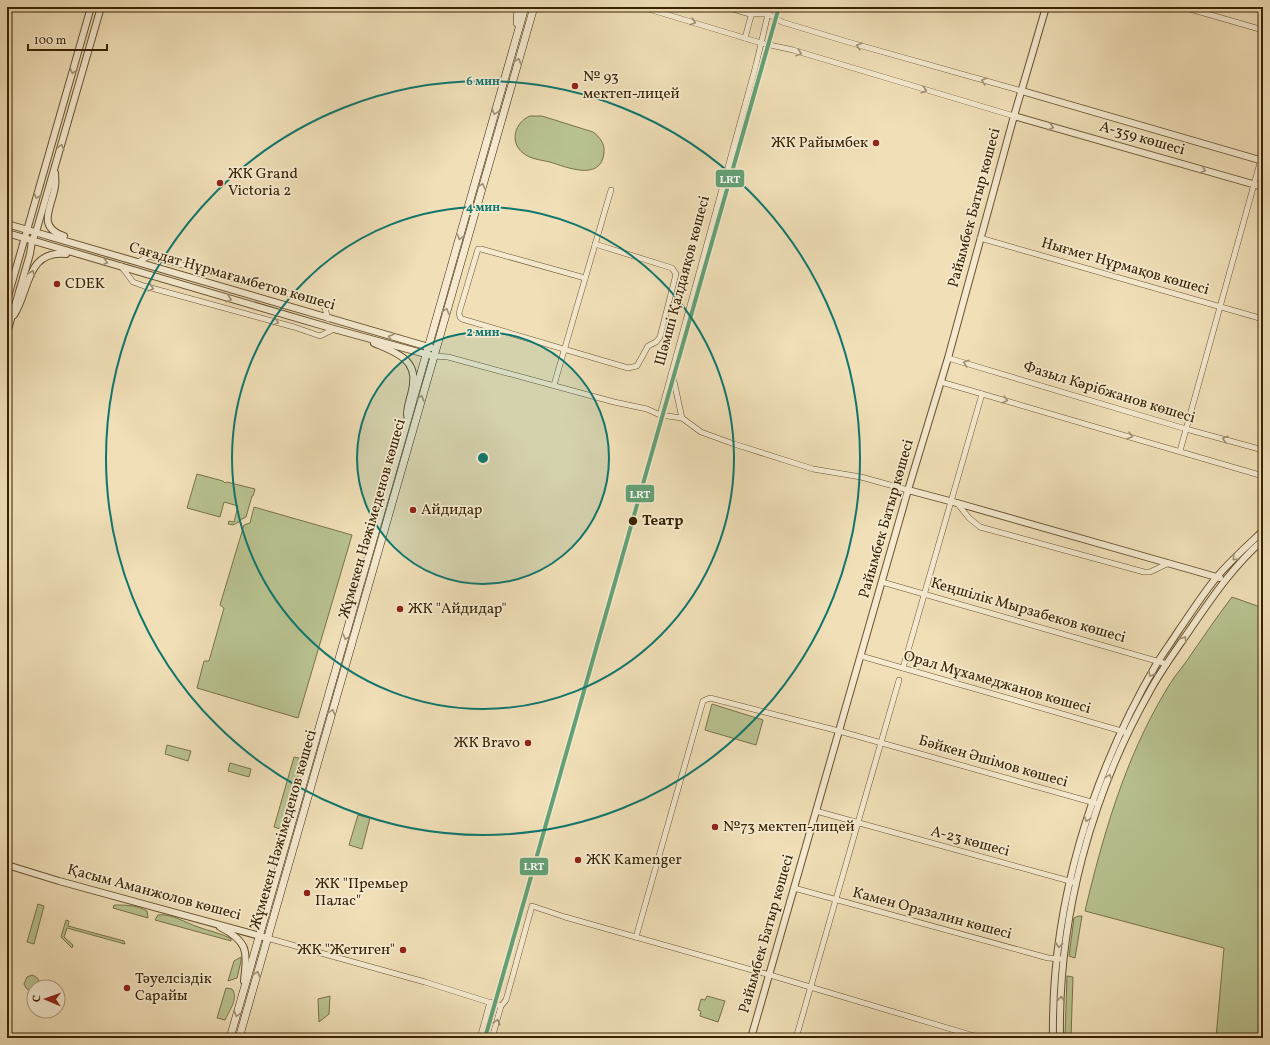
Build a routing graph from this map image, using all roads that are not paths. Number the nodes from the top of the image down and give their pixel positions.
1 (91, 7) edge
2 (101, 7) edge
3 (518, 7) edge
4 (525, 7) edge
5 (534, 7) edge
6 (642, 7) edge
7 (726, 7) edge
8 (770, 7) edge
9 (1046, 7) edge
10 (1183, 7) edge
11 (750, 14) junction
12 (768, 14) junction
13 (1263, 30) edge
14 (516, 36) junction
15 (745, 38) junction
16 (761, 43) junction
17 (1022, 91) junction
18 (1014, 116) junction
19 (1263, 152) edge
20 (1262, 160) edge
21 (55, 166) junction
22 (1254, 185) junction
23 (1263, 187) edge
24 (611, 190) dead end
25 (7, 224) edge
26 (27, 230) junction
27 (36, 232) junction
28 (7, 233) edge
29 (980, 238) junction
30 (24, 239) junction
31 (32, 241) junction
32 (595, 244) junction
33 (100, 251) junction
34 (84, 256) junction
35 (138, 262) junction
36 (120, 266) junction
37 (585, 278) junction
38 (7, 300) edge
39 (1219, 306) junction
40 (328, 319) junction
41 (1263, 319) edge
42 (10, 321) junction
43 (334, 330) junction
44 (7, 333) edge
45 (348, 333) junction
46 (564, 349) junction
47 (431, 351) junction
48 (948, 358) junction
49 (671, 370) junction
50 (941, 382) junction
51 (554, 385) junction
52 (982, 394) junction
53 (660, 415) junction
54 (682, 418) junction
55 (406, 425) junction
56 (1186, 429) junction
57 (1263, 450) edge
58 (1180, 451) junction
59 (1263, 476) edge
60 (908, 490) junction
61 (954, 502) junction
62 (1263, 531) edge
63 (1263, 540) edge
64 (1169, 563) junction
65 (1217, 577) junction
66 (1225, 580) junction
67 (882, 582) junction
68 (924, 594) junction
69 (861, 656) junction
70 (1158, 661) junction
71 (1167, 664) junction
72 (903, 668) junction
73 (899, 680) dead end
74 (839, 731) junction
75 (1121, 731) junction
76 (1127, 733) junction
77 (881, 742) junction
78 (1095, 803) junction
79 (816, 811) junction
80 (857, 823) junction
81 (7, 865) edge
82 (1073, 882) junction
83 (794, 888) junction
84 (836, 900) junction
85 (207, 921) junction
86 (259, 936) junction
87 (636, 937) junction
88 (267, 938) junction
89 (1060, 959) junction
90 (770, 975) junction
91 (811, 988) junction
92 (243, 991) junction
93 (490, 1002) junction
94 (502, 1006) junction
95 (230, 1038) edge
96 (238, 1038) edge
97 (480, 1038) edge
98 (492, 1038) edge
99 (751, 1038) edge
100 (796, 1038) edge
101 (981, 1038) edge
102 (1053, 1038) edge
103 (1060, 1038) edge

1 -> 26 street
21 -> 2 street
3 - 14 main road
4 - 14 main road, Жұмекен Нәжімеденов көшесі
47 -> 5 main road, Жұмекен Нәжімеденов көшесі
6 -> 15 street
7 - 11 street
8 - 12 street, Шәмші Қалдаяқов көшесі
9 - 17 street, Райымбек Батыр көшесі
10 - 13 street
11 - 12 street
11 - 15 street
12 - 16 street, Шәмші Қалдаяқов көшесі
17 -> 12 street
14 -> 47 main road, Жұмекен Нәжімеденов көшесі
15 - 16 street
16 -> 18 street
16 - 49 street, Шәмші Қалдаяқов көшесі
17 - 18 street, Райымбек Батыр көшесі
17 - 20 street
18 -> 22 street, А-359 көшесі
18 - 29 street, Райымбек Батыр көшесі
19 - 20 street
20 - 22 street
21 - 27 street
21 - 33 street
22 - 23 street, А-359 көшесі
22 - 39 street
24 - 32 street
25 - 26 street, Сағадат Нұрмағамбетов көшесі
26 - 27 street, Сағадат Нұрмағамбетов көшесі
26 - 30 street
27 - 31 street
27 - 33 street, Сағадат Нұрмағамбетов көшесі
28 - 30 street, Сағадат Нұрмағамбетов көшесі
29 - 39 street, Нығмет Нұрмақов көшесі
29 - 48 street, Райымбек Батыр көшесі
30 - 31 street, Сағадат Нұрмағамбетов көшесі
30 - 38 street
31 - 34 street, Сағадат Нұрмағамбетов көшесі
31 - 42 street
32 - 37 street
32 - 46 street
33 - 35 street, Сағадат Нұрмағамбетов көшесі
34 -> 36 street, Сағадат Нұрмағамбетов көшесі
42 -> 34 street
35 - 40 street, Сағадат Нұрмағамбетов көшесі
35 - 40 street
36 -> 43 street, Сағадат Нұрмағамбетов көшесі
36 -> 43 street
37 - 46 street
37 - 46 street
39 - 41 street, Нығмет Нұрмақов көшесі
39 - 56 street
47 -> 40 street, Сағадат Нұрмағамбетов көшесі
42 - 44 street
43 - 45 street, Сағадат Нұрмағамбетов көшесі
45 - 47 street, Сағадат Нұрмағамбетов көшесі
45 - 55 street
46 - 51 street
47 - 51 street, Сағадат Нұрмағамбетов көшесі
47 - 55 main road, Жұмекен Нәжімеденов көшесі
88 -> 47 main road, Жұмекен Нәжімеденов көшесі
48 - 50 street, Райымбек Батыр көшесі
56 -> 48 street, Фазыл Кәрібжанов көшесі
49 - 53 street, Шәмші Қалдаяқов көшесі
49 - 54 street
50 - 52 street
50 - 60 street, Райымбек Батыр көшесі
51 - 53 street, Сағадат Нұрмағамбетов көшесі
52 -> 58 street
52 - 61 street
53 - 54 street, Сағадат Нұрмағамбетов көшесі
54 - 60 street
55 -> 86 main road, Жұмекен Нәжімеденов көшесі
57 -> 56 street, Фазыл Кәрібжанов көшесі
56 - 58 street
58 - 59 street
60 - 61 street
60 - 67 street, Райымбек Батыр көшесі
61 - 64 street
61 - 64 street
61 - 68 street
62 -> 65 street
63 - 66 street
64 - 65 street
65 - 66 street
65 - 70 street
71 -> 66 street
67 - 68 street, Кеңшілік Мырзабеков көшесі
67 - 69 street, Райымбек Батыр көшесі
68 - 70 street, Кеңшілік Мырзабеков көшесі
68 - 72 street
69 - 72 street, Орал Мұхамеджанов көшесі
69 - 74 street, Райымбек Батыр көшесі
70 - 71 street, Кеңшілік Мырзабеков көшесі
70 -> 75 street
71 - 76 street
72 - 75 street, Орал Мұхамеджанов көшесі
73 - 77 street
74 - 77 street, Бәйкен Әшімов көшесі
74 - 79 street, Райымбек Батыр көшесі
74 - 87 street, Бәйкен Әшімов көшесі
75 - 76 street, Орал Мұхамеджанов көшесі
75 - 78 street
78 -> 76 street
77 - 78 street, Бәйкен Әшімов көшесі
77 - 80 street
78 - 82 street
79 - 80 street, А-23 көшесі
79 - 83 street, Райымбек Батыр көшесі
80 - 82 street, А-23 көшесі
80 - 84 street
81 - 85 street, Қасым Аманжолов көшесі
82 - 89 street
83 - 84 street, Камен Оразалин көшесі
83 - 90 street, Райымбек Батыр көшесі
84 - 89 street, Камен Оразалин көшесі
84 - 91 street
85 - 86 street, Қасым Аманжолов көшесі
85 - 92 street
86 - 88 street, Қасым Аманжолов көшесі
86 - 92 main road, Жұмекен Нәжімеденов көшесі
87 - 90 street
87 - 94 street
88 - 93 street, Қасым Аманжолов көшесі
96 -> 88 main road, Жұмекен Нәжімеденов көшесі
89 - 102 street
103 -> 89 street
90 - 91 street
90 - 99 street, Райымбек Батыр көшесі
91 - 100 street
91 - 101 street
92 -> 95 main road, Жұмекен Нәжімеденов көшесі
93 - 94 street, Қасым Аманжолов көшесі
93 - 97 street
98 -> 94 street

